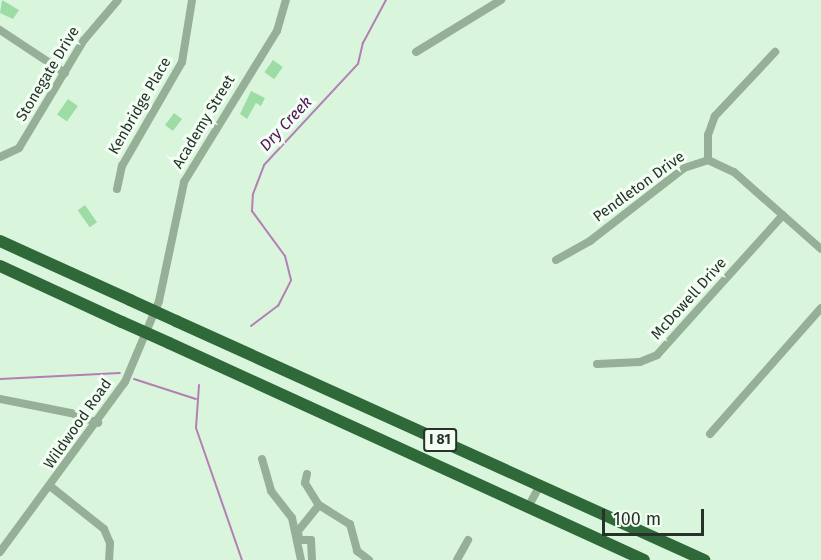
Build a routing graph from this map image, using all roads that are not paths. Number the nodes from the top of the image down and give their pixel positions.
1 (118, 0) edge
2 (192, 0) edge
3 (286, 0) edge
4 (500, 0) edge
5 (0, 30) edge
6 (416, 52) dead end
7 (775, 52) dead end
8 (65, 73) junction
9 (0, 157) edge
10 (708, 160) junction
11 (117, 189) dead end
12 (783, 215) junction
13 (0, 241) edge
14 (821, 249) edge
15 (556, 260) dead end
16 (0, 266) edge
17 (159, 301) joint
18 (821, 308) edge
19 (597, 364) dead end
20 (0, 399) edge
21 (98, 423) junction
22 (710, 434) dead end
23 (262, 459) dead end
24 (307, 474) dead end
25 (540, 485) junction
26 (50, 486) junction
27 (319, 505) junction
28 (528, 507) junction
29 (299, 540) junction
30 (468, 540) dead end
31 (0, 552) edge
32 (109, 560) edge
33 (301, 560) edge
34 (312, 560) edge
35 (369, 560) edge
36 (457, 560) edge
37 (644, 560) edge
38 (704, 560) edge

1 - 8 street, Stonegate Drive
2 - 11 street, Kenbridge Place
3 - 17 street, Academy Street
4 - 6 street
5 - 8 street
7 - 10 street
8 - 9 street, Stonegate Drive
10 - 12 street, Pendleton Drive
10 - 15 street, Pendleton Drive
12 - 14 street, Pendleton Drive
12 - 19 street, McDowell Drive
13 - 25 highway, I 81, bridge
16 - 28 highway, I 81, bridge
17 - 21 street, Wildwood Road
18 - 22 street
20 - 21 street
21 - 26 street, Wildwood Road
23 - 29 street
24 - 27 street
25 - 28 street
25 - 38 highway, I 81
26 - 31 street, Wildwood Road
26 - 32 street
27 - 29 street
27 - 35 street
28 - 37 highway, I 81
29 - 33 street
29 - 34 street
30 - 36 street

